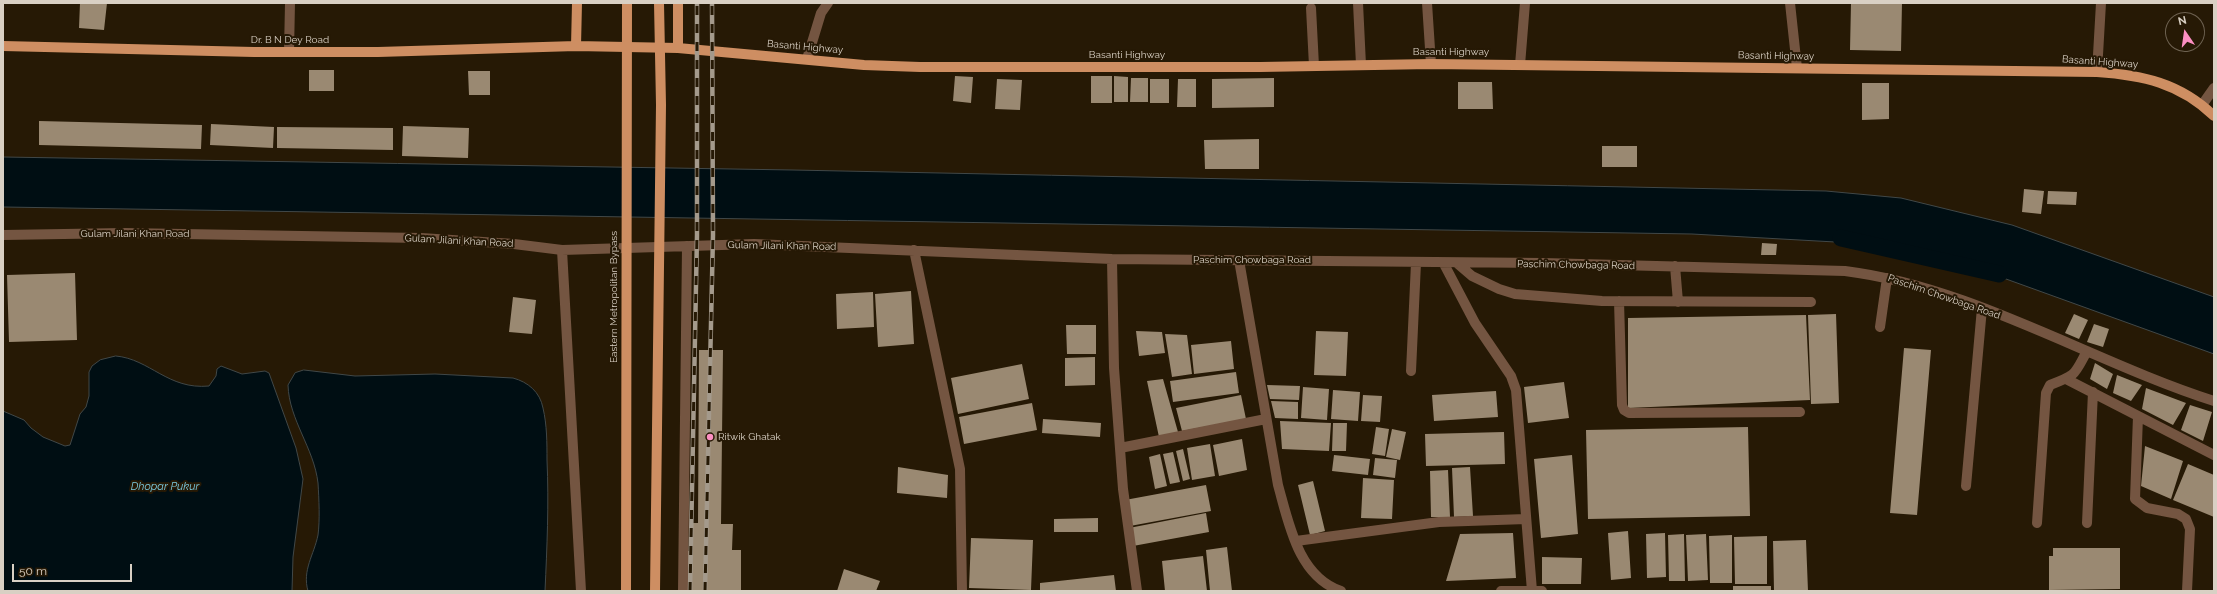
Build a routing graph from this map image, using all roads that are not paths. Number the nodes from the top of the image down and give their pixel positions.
1 (290, 3) edge
2 (578, 3) edge
3 (627, 3) edge
4 (659, 3) edge
5 (678, 3) edge
6 (828, 3) edge
7 (1358, 3) edge
8 (1427, 3) edge
9 (1525, 3) edge
10 (1790, 3) edge
11 (2100, 3) edge
12 (1311, 8) dead end
13 (3, 46) edge
14 (576, 46) junction
15 (678, 48) junction
16 (288, 52) junction
17 (808, 59) junction
18 (1431, 64) junction
19 (1361, 65) junction
20 (1520, 65) junction
21 (1314, 66) junction
22 (1797, 68) junction
23 (2097, 72) junction
24 (2214, 88) edge
25 (2202, 105) junction
26 (2214, 116) edge
27 (3, 235) edge
28 (687, 246) junction
29 (562, 250) junction
30 (914, 250) junction
31 (1112, 259) junction
32 (1239, 260) junction
33 (1416, 263) junction
34 (1444, 264) junction
35 (1458, 264) junction
36 (1676, 266) junction
37 (1887, 278) junction
38 (1619, 301) junction
39 (1678, 302) junction
40 (1811, 302) dead end
41 (1982, 308) junction
42 (1880, 327) dead end
43 (2088, 351) junction
44 (1410, 371) dead end
45 (2068, 380) junction
46 (2093, 392) junction
47 (2214, 401) edge
48 (1800, 412) dead end
49 (2138, 416) junction
50 (1266, 419) junction
51 (1120, 448) junction
52 (2214, 455) edge
53 (1966, 486) dead end
54 (1526, 519) junction
55 (2037, 523) dead end
56 (2087, 524) dead end
57 (1296, 541) junction
58 (581, 591) edge
59 (626, 591) edge
60 (655, 591) edge
61 (683, 591) edge
62 (962, 591) edge
63 (1137, 591) edge
64 (1341, 591) edge
65 (1501, 591) edge
66 (1532, 591) edge
67 (1542, 591) edge
68 (2187, 591) edge

1 - 16 street
2 - 14 main road
3 - 59 main road, Eastern Metropolitan Bypass, bridge
4 - 60 main road, bridge
5 - 15 main road
6 - 17 street
7 - 19 street
8 - 18 street
9 - 20 street
10 - 22 street
11 - 23 street
12 - 21 street
13 - 16 main road, Dr. B N Dey Road
14 - 15 main road, Dr. B N Dey Road
14 - 16 main road, Dr. B N Dey Road
15 - 17 main road, Basanti Highway
17 - 21 main road, Basanti Highway
18 - 19 main road, Basanti Highway
18 - 20 main road, Basanti Highway
19 - 21 main road, Basanti Highway
20 - 22 main road, Basanti Highway
22 - 23 main road, Basanti Highway
23 - 25 main road, Basanti Highway
24 - 25 street
25 - 26 main road, Basanti Highway
27 - 29 street, Gulam Jilani Khan Road
28 - 29 street, Gulam Jilani Khan Road
28 - 30 street, Gulam Jilani Khan Road
28 - 61 street
29 - 58 street
30 - 31 street, Paschim Chowbaga Road
30 - 62 street
31 - 32 street, Paschim Chowbaga Road
31 - 51 street
32 - 33 street, Paschim Chowbaga Road
32 - 50 street
33 - 34 street, Paschim Chowbaga Road
33 - 44 street
34 - 35 street, Paschim Chowbaga Road
34 - 54 street
35 - 36 street, Paschim Chowbaga Road
35 - 38 street
36 - 37 street, Paschim Chowbaga Road
36 - 39 street
37 - 41 street, Paschim Chowbaga Road
37 - 42 street
38 - 39 street
38 - 48 street
39 - 40 street
41 - 43 street, Paschim Chowbaga Road
41 - 53 street
43 - 45 street
43 - 47 street, Paschim Chowbaga Road
45 - 46 street
45 - 55 street
46 - 49 street
46 - 56 street
49 - 52 street
49 - 68 street
50 - 51 street
50 - 57 street
51 - 63 street
54 - 57 street
54 - 66 street
57 - 64 street
65 - 66 street
66 - 67 street

